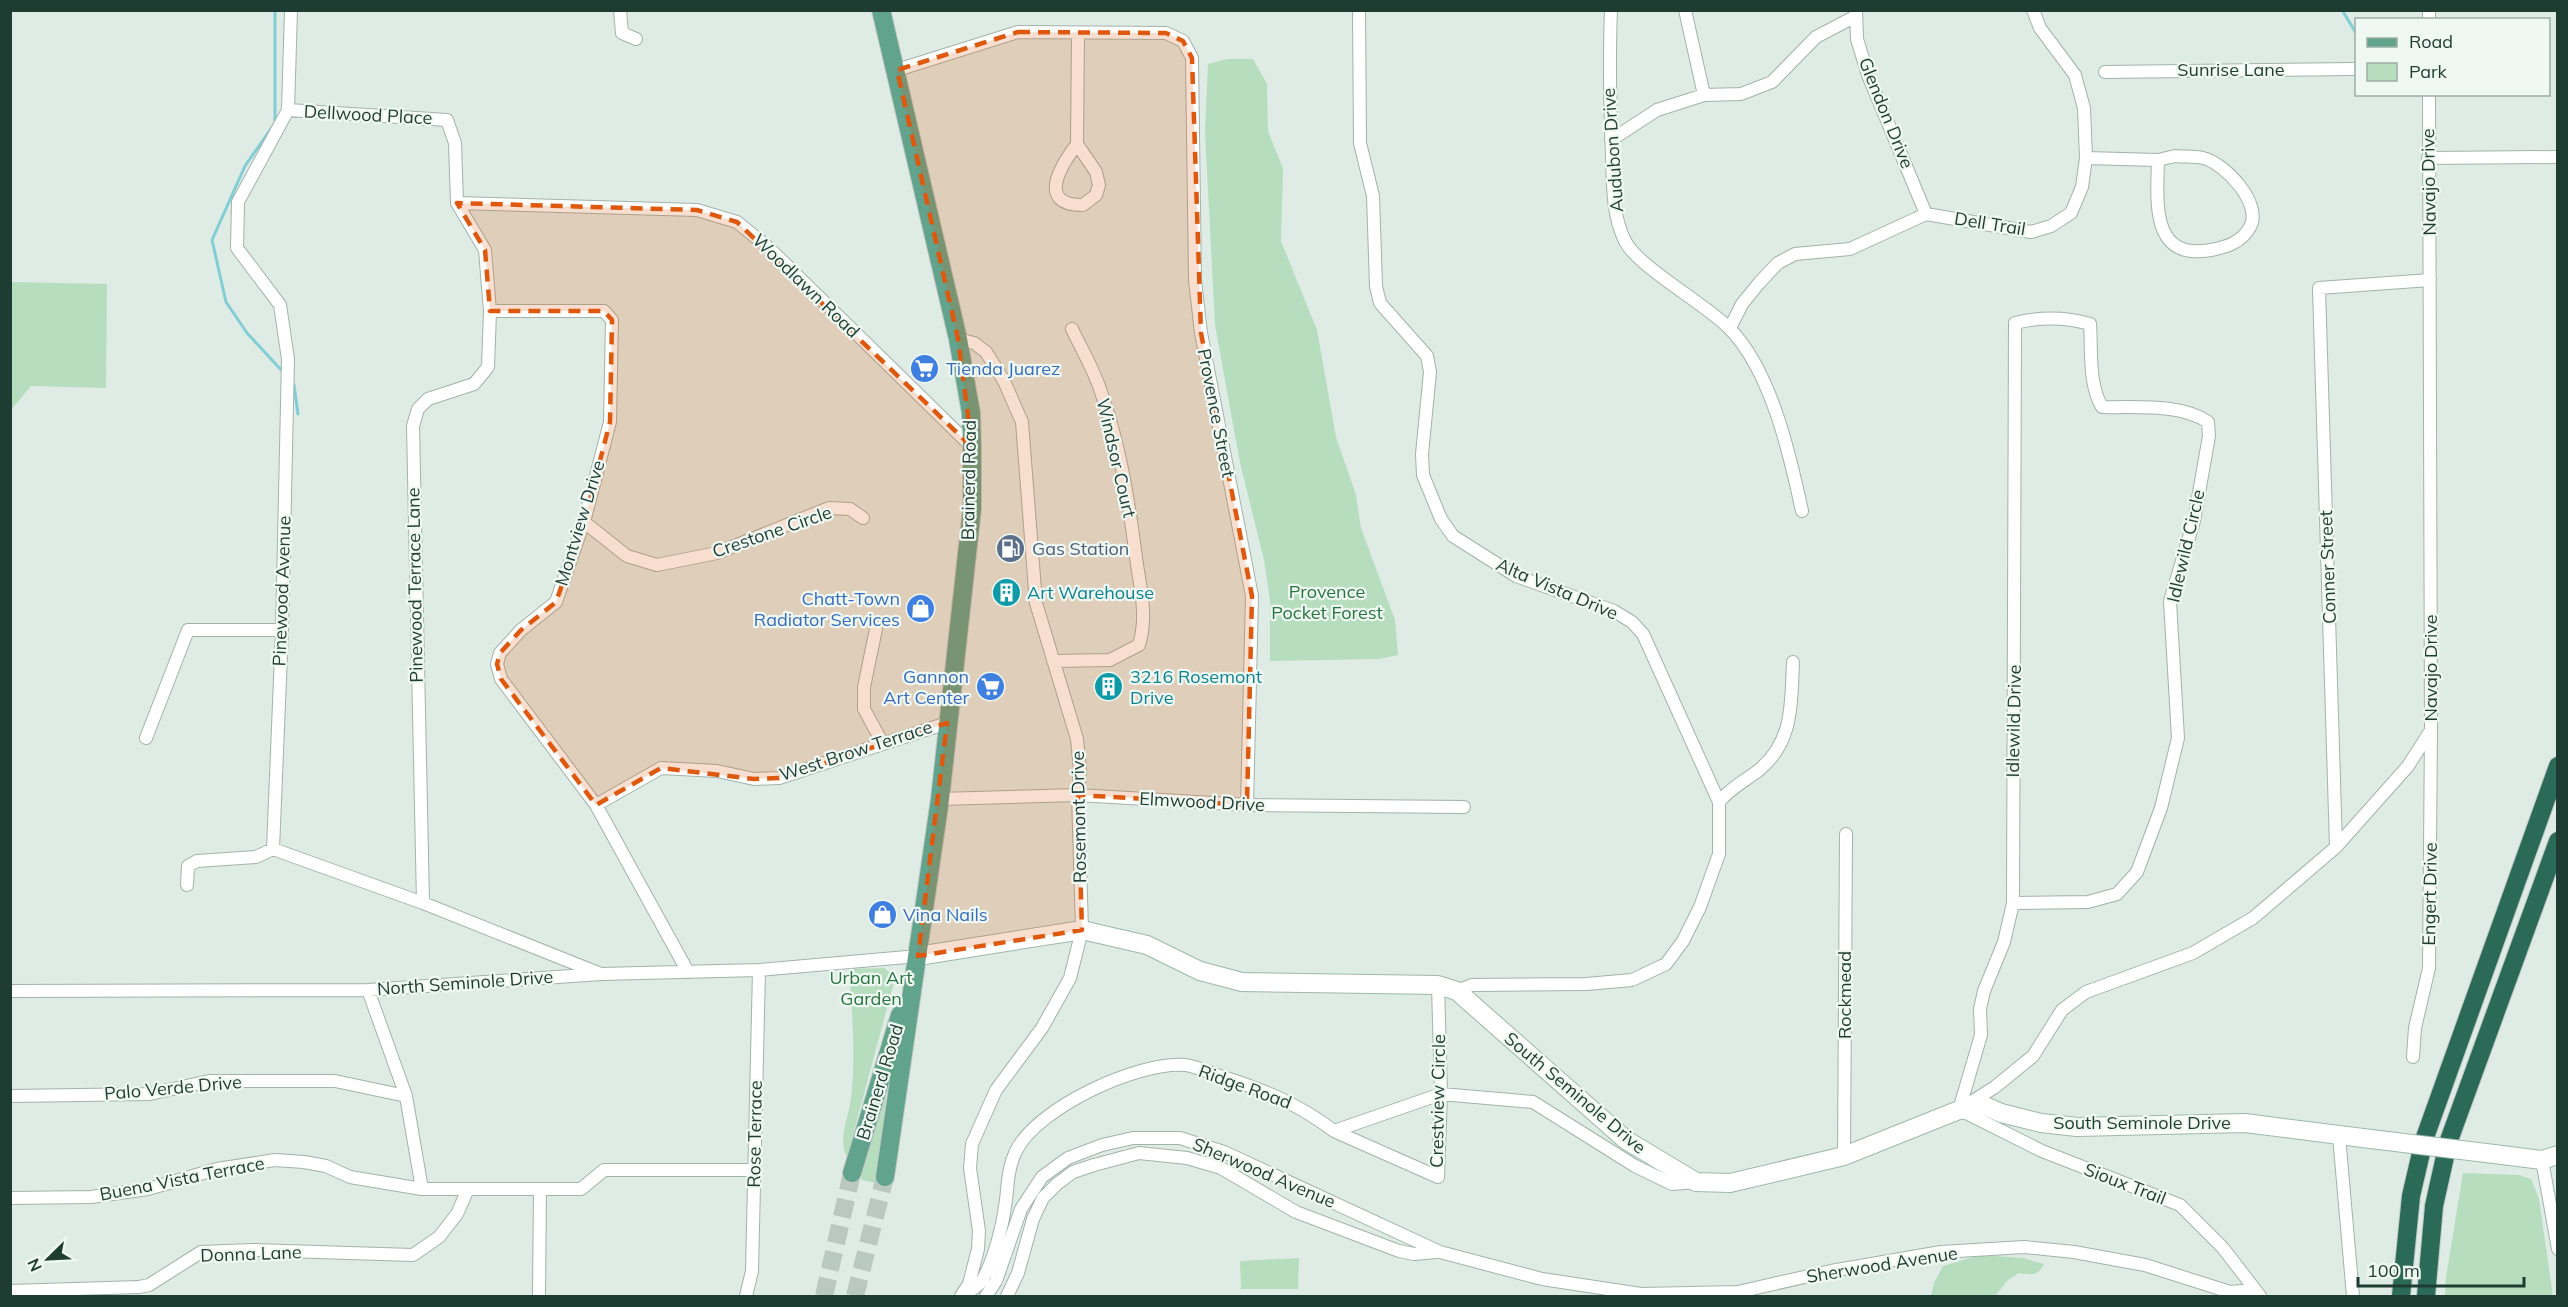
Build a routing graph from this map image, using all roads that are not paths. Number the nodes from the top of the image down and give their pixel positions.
1 (291, 10) edge
2 (620, 10) edge
3 (881, 10) edge
4 (1359, 10) edge
5 (1611, 10) edge
6 (1685, 10) edge
7 (2033, 10) edge
8 (1856, 13) edge
9 (1078, 34) junction
10 (636, 39) dead end
11 (2355, 69) edge
12 (897, 70) junction
13 (2105, 72) dead end
14 (1704, 95) junction
15 (2429, 96) edge
16 (288, 110) junction
17 (1611, 140) junction
18 (1077, 144) junction
19 (2558, 157) edge
20 (2086, 158) junction
21 (2428, 158) junction
22 (2158, 160) junction
23 (457, 203) junction
24 (1926, 214) junction
25 (2430, 280) junction
26 (490, 311) junction
27 (2015, 323) joint
28 (1730, 328) junction
29 (1072, 329) dead end
30 (958, 339) junction
31 (972, 447) junction
32 (1802, 511) dead end
33 (863, 518) dead end
34 (584, 522) junction
35 (876, 629) dead end
36 (282, 630) junction
37 (1053, 661) junction
38 (1792, 662) dead end
39 (947, 723) junction
40 (2431, 730) junction
41 (146, 738) dead end
42 (882, 742) junction
43 (2558, 766) edge
44 (1078, 795) junction
45 (940, 799) junction
46 (1719, 802) junction
47 (596, 805) junction
48 (1247, 805) junction
49 (1464, 807) dead end
50 (1846, 834) dead end
51 (2558, 841) edge
52 (2336, 847) junction
53 (273, 849) junction
54 (187, 885) dead end
55 (423, 903) junction
56 (2013, 903) junction
57 (1082, 930) junction
58 (918, 956) junction
59 (759, 970) junction
60 (688, 972) junction
61 (601, 974) junction
62 (1438, 985) junction
63 (369, 990) junction
64 (10, 991) edge
65 (1457, 991) junction
66 (2413, 1057) dead end
67 (1441, 1094) junction
68 (10, 1096) edge
69 (406, 1096) junction
70 (1959, 1110) junction
71 (1334, 1131) junction
72 (2338, 1136) junction
73 (1844, 1156) junction
74 (2550, 1158) edge
75 (755, 1170) junction
76 (852, 1173) tunnel mouth
77 (885, 1177) tunnel mouth
78 (1696, 1182) junction
79 (422, 1188) junction
80 (468, 1189) junction
81 (540, 1191) junction
82 (10, 1198) edge
83 (2558, 1249) edge
84 (1440, 1252) junction
85 (10, 1291) edge
86 (2257, 1293) edge
87 (539, 1296) edge
88 (746, 1296) edge
89 (962, 1296) edge
90 (986, 1296) edge
91 (1007, 1296) edge
92 (2353, 1296) edge
93 (2400, 1296) edge
94 (2427, 1296) edge

1 - 16 street, Pinewood Avenue
2 - 10 street
3 - 12 main road, Brainerd Road
4 - 46 street, Alta Vista Drive
5 - 17 street, Audubon Drive
6 - 14 street
7 - 20 street, Dell Trail
8 - 14 street
8 - 24 street, Glendon Drive
9 - 12 street
9 - 18 street
9 - 48 street, Provence Street
11 - 13 street, Sunrise Lane
12 - 30 main road, Brainerd Road
14 - 17 street
15 - 21 street, Navajo Drive
16 - 23 street, Dellwood Place
16 - 36 street, Pinewood Avenue
17 - 28 street, Audubon Drive
18 - 18 street
19 - 21 street
20 - 22 street
20 - 24 street, Dell Trail
21 - 25 street, Navajo Drive
22 - 22 street
23 - 26 street
23 - 31 street, Woodlawn Road
24 - 28 street
25 - 40 street, Navajo Drive
25 - 52 street, Conner Street
26 - 34 street, Montview Drive
26 - 55 street, Pinewood Terrace Lane
27 - 56 street, Idlewild Drive
27 - 56 street, Idlewild Circle
28 - 32 street, Audubon Drive
29 - 37 street, Windsor Court
30 - 31 main road, Brainerd Road
30 - 37 street, Rosemont Drive
31 - 39 main road, Brainerd Road
33 - 34 street, Crestone Circle
34 - 47 street, Montview Drive
35 - 42 street
36 - 41 street
36 - 53 street, Pinewood Avenue
37 - 44 street, Rosemont Drive
38 - 46 street
39 - 42 street, West Brow Terrace
39 - 45 main road, Brainerd Road
40 - 52 street, Navajo Drive
40 - 66 street, Engert Drive
42 - 47 street, West Brow Terrace
43 - 93 highway
44 - 45 street, Elmwood Drive
44 - 48 street, Elmwood Drive
44 - 57 street, Rosemont Drive
45 - 58 main road, Brainerd Road
46 - 65 street, Alta Vista Drive
47 - 60 street, Montview Drive
48 - 49 street, Elmwood Drive
50 - 73 street, Rockmead
51 - 94 highway
52 - 70 street, Navajo Drive
53 - 54 street
53 - 55 street
55 - 61 street
56 - 70 street, Idlewild Drive
57 - 58 street, South Seminole Drive
57 - 62 street, South Seminole Drive
57 - 89 street, Rosemont Drive
58 - 59 street, North Seminole Drive
58 - 76 main road, Brainerd Road
58 - 77 main road, Brainerd Road
59 - 60 street, North Seminole Drive
59 - 75 street, Rose Terrace
60 - 61 street, North Seminole Drive
61 - 63 street, North Seminole Drive
62 - 65 street, South Seminole Drive
62 - 67 street, Crestview Circle
63 - 64 street, North Seminole Drive
63 - 69 street
65 - 78 street, South Seminole Drive
67 - 71 street
67 - 71 street, Crestview Circle
67 - 78 street
68 - 69 street, Palo Verde Drive
69 - 79 street
70 - 72 street, South Seminole Drive
70 - 73 street, South Seminole Drive
70 - 86 street, Sioux Trail
71 - 89 street, Ridge Road
72 - 74 street, South Seminole Drive, bridge
72 - 92 street
73 - 78 street, South Seminole Drive
74 - 83 street
75 - 81 street, Buena Vista Terrace
75 - 88 street, Rose Terrace
79 - 80 street, Buena Vista Terrace
79 - 82 street, Buena Vista Terrace
80 - 81 street, Buena Vista Terrace
80 - 85 street, Donna Lane
81 - 87 street
84 - 86 street, Sherwood Avenue
84 - 90 street, Sherwood Avenue
84 - 91 street, Sherwood Avenue

